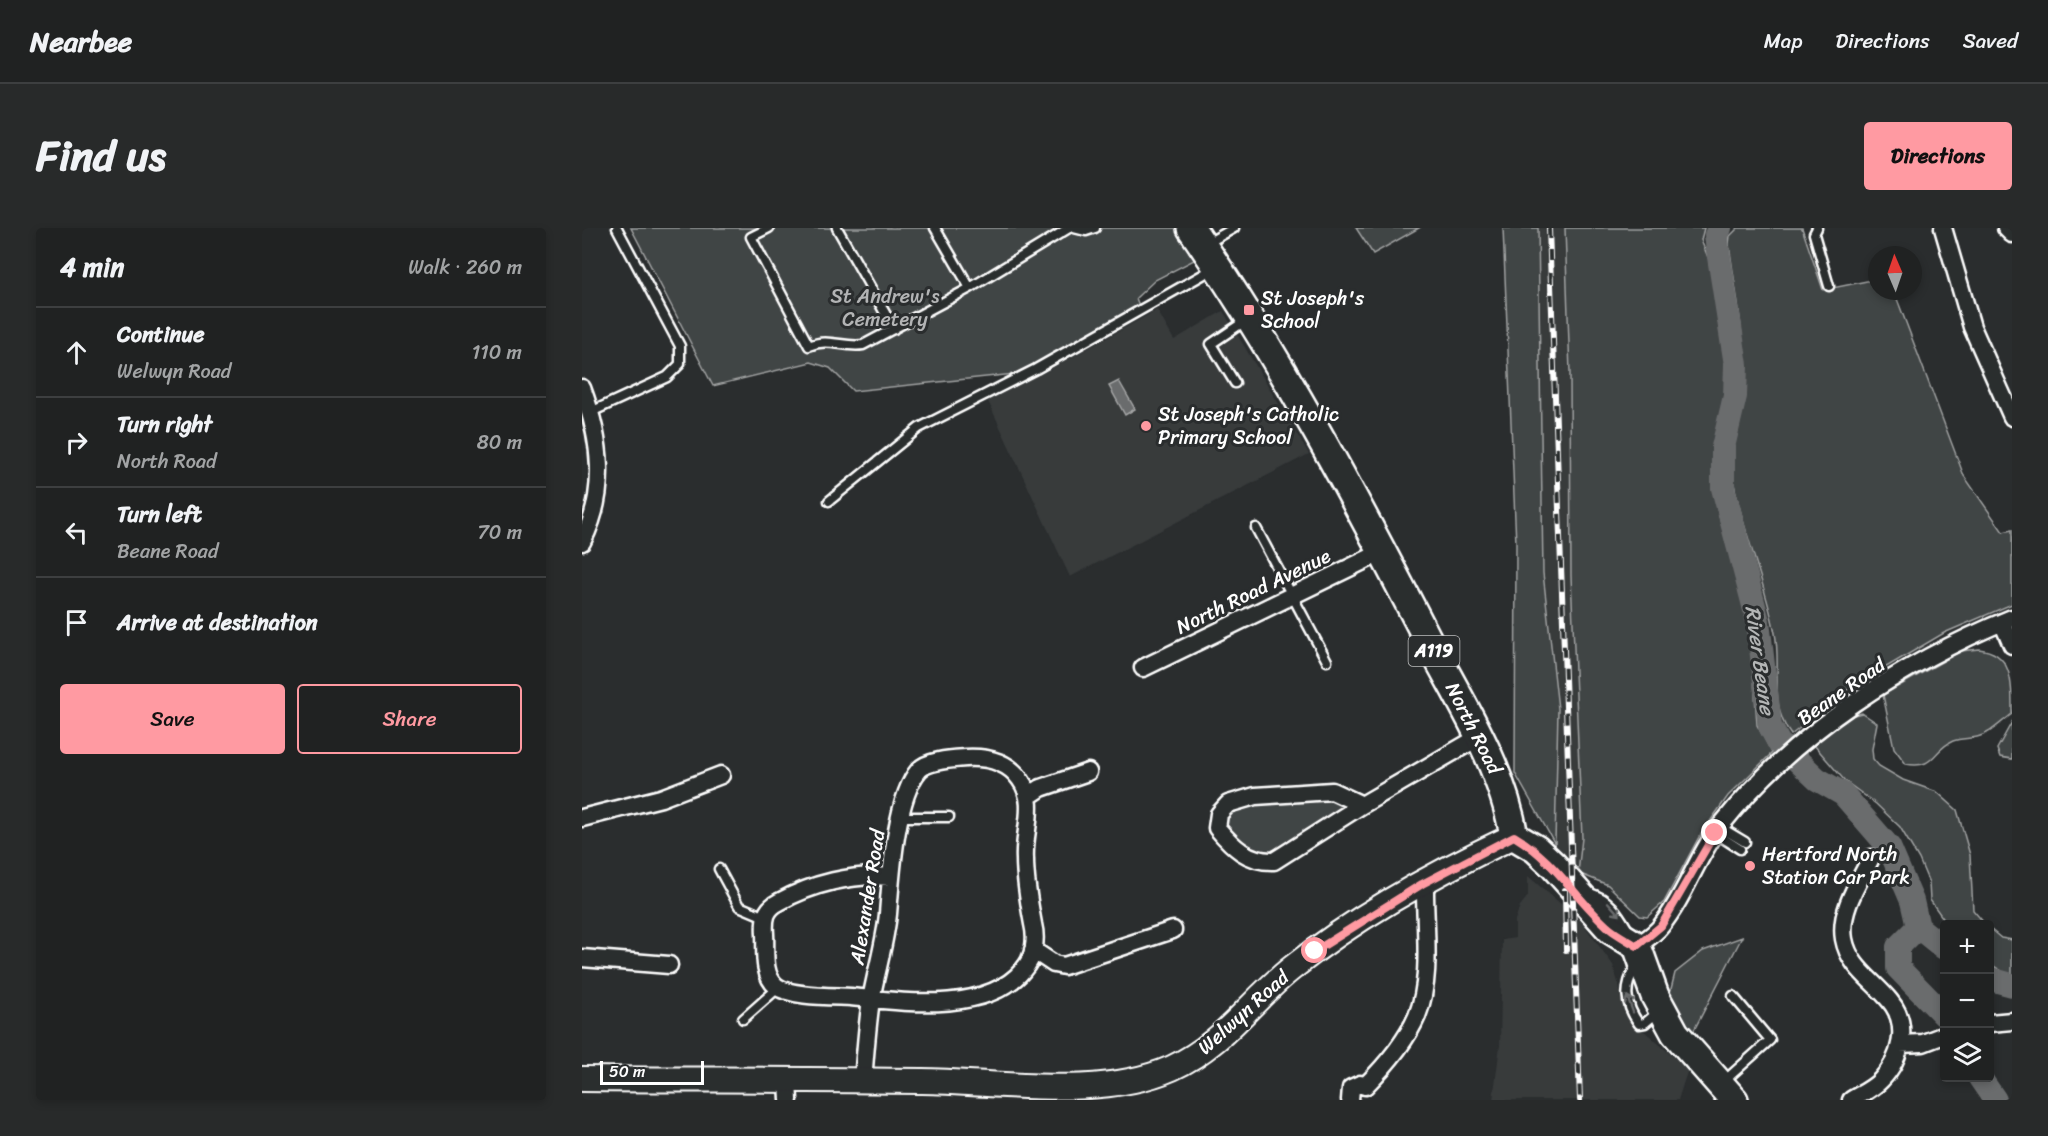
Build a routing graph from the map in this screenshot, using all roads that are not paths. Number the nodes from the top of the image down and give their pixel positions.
1 (617, 228) edge
2 (746, 228) edge
3 (769, 228) edge
4 (837, 228) edge
5 (935, 228) edge
6 (1069, 228) edge
7 (1074, 228) edge
8 (1095, 228) edge
9 (1234, 228) edge
10 (1817, 228) edge
11 (1943, 228) edge
12 (2006, 228) edge
13 (2012, 234) edge
14 (751, 237) junction
15 (1203, 247) edge
16 (1829, 286) dead end
17 (970, 288) junction
18 (1248, 319) junction
19 (894, 329) junction
20 (1235, 383) dead end
21 (582, 388) edge
22 (591, 412) junction
23 (2012, 417) edge
24 (829, 501) dead end
25 (1256, 528) dead end
26 (582, 542) edge
27 (1382, 552) junction
28 (1291, 596) junction
29 (2007, 620) edge
30 (2012, 645) edge
31 (1327, 660) dead end
32 (1143, 668) dead end
33 (1479, 737) junction
34 (1088, 772) dead end
35 (722, 775) dead end
36 (1029, 796) junction
37 (1362, 806) junction
38 (901, 816) junction
39 (949, 817) dead end
40 (582, 818) edge
41 (1718, 830) junction
42 (1514, 836) junction
43 (1743, 845) dead end
44 (1871, 858) dead end
45 (718, 869) dead end
46 (890, 877) junction
47 (1422, 884) junction
48 (765, 917) junction
49 (1173, 930) dead end
50 (1033, 950) junction
51 (1639, 952) junction
52 (582, 958) edge
53 (669, 965) dead end
54 (778, 988) junction
55 (1733, 996) dead end
56 (872, 999) junction
57 (743, 1020) dead end
58 (2012, 1021) edge
59 (1994, 1023) edge
60 (1940, 1036) edge
61 (1900, 1044) junction
62 (582, 1079) edge
63 (863, 1082) junction
64 (789, 1091) edge
65 (1727, 1092) edge
66 (1057, 1093) edge
67 (1367, 1093) edge
68 (1872, 1095) edge
69 (1350, 1100) edge
70 (1851, 1100) edge

1 - 22 lane
2 - 14 lane
3 - 14 lane
4 - 19 lane
5 - 17 lane
6 - 17 lane
7 - 8 lane
9 - 15 lane
10 - 16 lane
11 - 23 street
12 - 13 street
14 - 19 lane
15 - 18 main road, North Road / A119
15 - 24 lane
17 - 19 lane
18 - 20 lane
18 - 27 main road, North Road / A119
21 - 22 street
22 - 26 street
25 - 28 lane
27 - 28 street, North Road Avenue
27 - 33 main road, North Road / A119
28 - 31 lane
28 - 32 street, North Road Avenue
29 - 30 street
29 - 41 street, Beane Road
33 - 37 street
33 - 42 main road, North Road / A119
34 - 36 street
35 - 40 street
36 - 38 street, Alexander Road
36 - 50 street
37 - 37 street
38 - 39 lane
38 - 46 street, Alexander Road
41 - 43 lane
41 - 51 street, Beane Road
42 - 47 main road, Welwyn Road
42 - 51 main road
44 - 61 street
45 - 48 lane
46 - 48 street
46 - 56 street, Alexander Road
47 - 66 main road, Welwyn Road
47 - 67 street
48 - 54 street
49 - 50 street
50 - 56 street
51 - 65 main road
52 - 53 street
54 - 56 street
54 - 57 lane
55 - 65 lane
56 - 63 street, Alexander Road
58 - 59 street
60 - 61 street
61 - 68 street
62 - 64 main road, Welwyn Road
63 - 64 main road, Welwyn Road
63 - 66 main road, Welwyn Road
67 - 69 street
68 - 70 street

